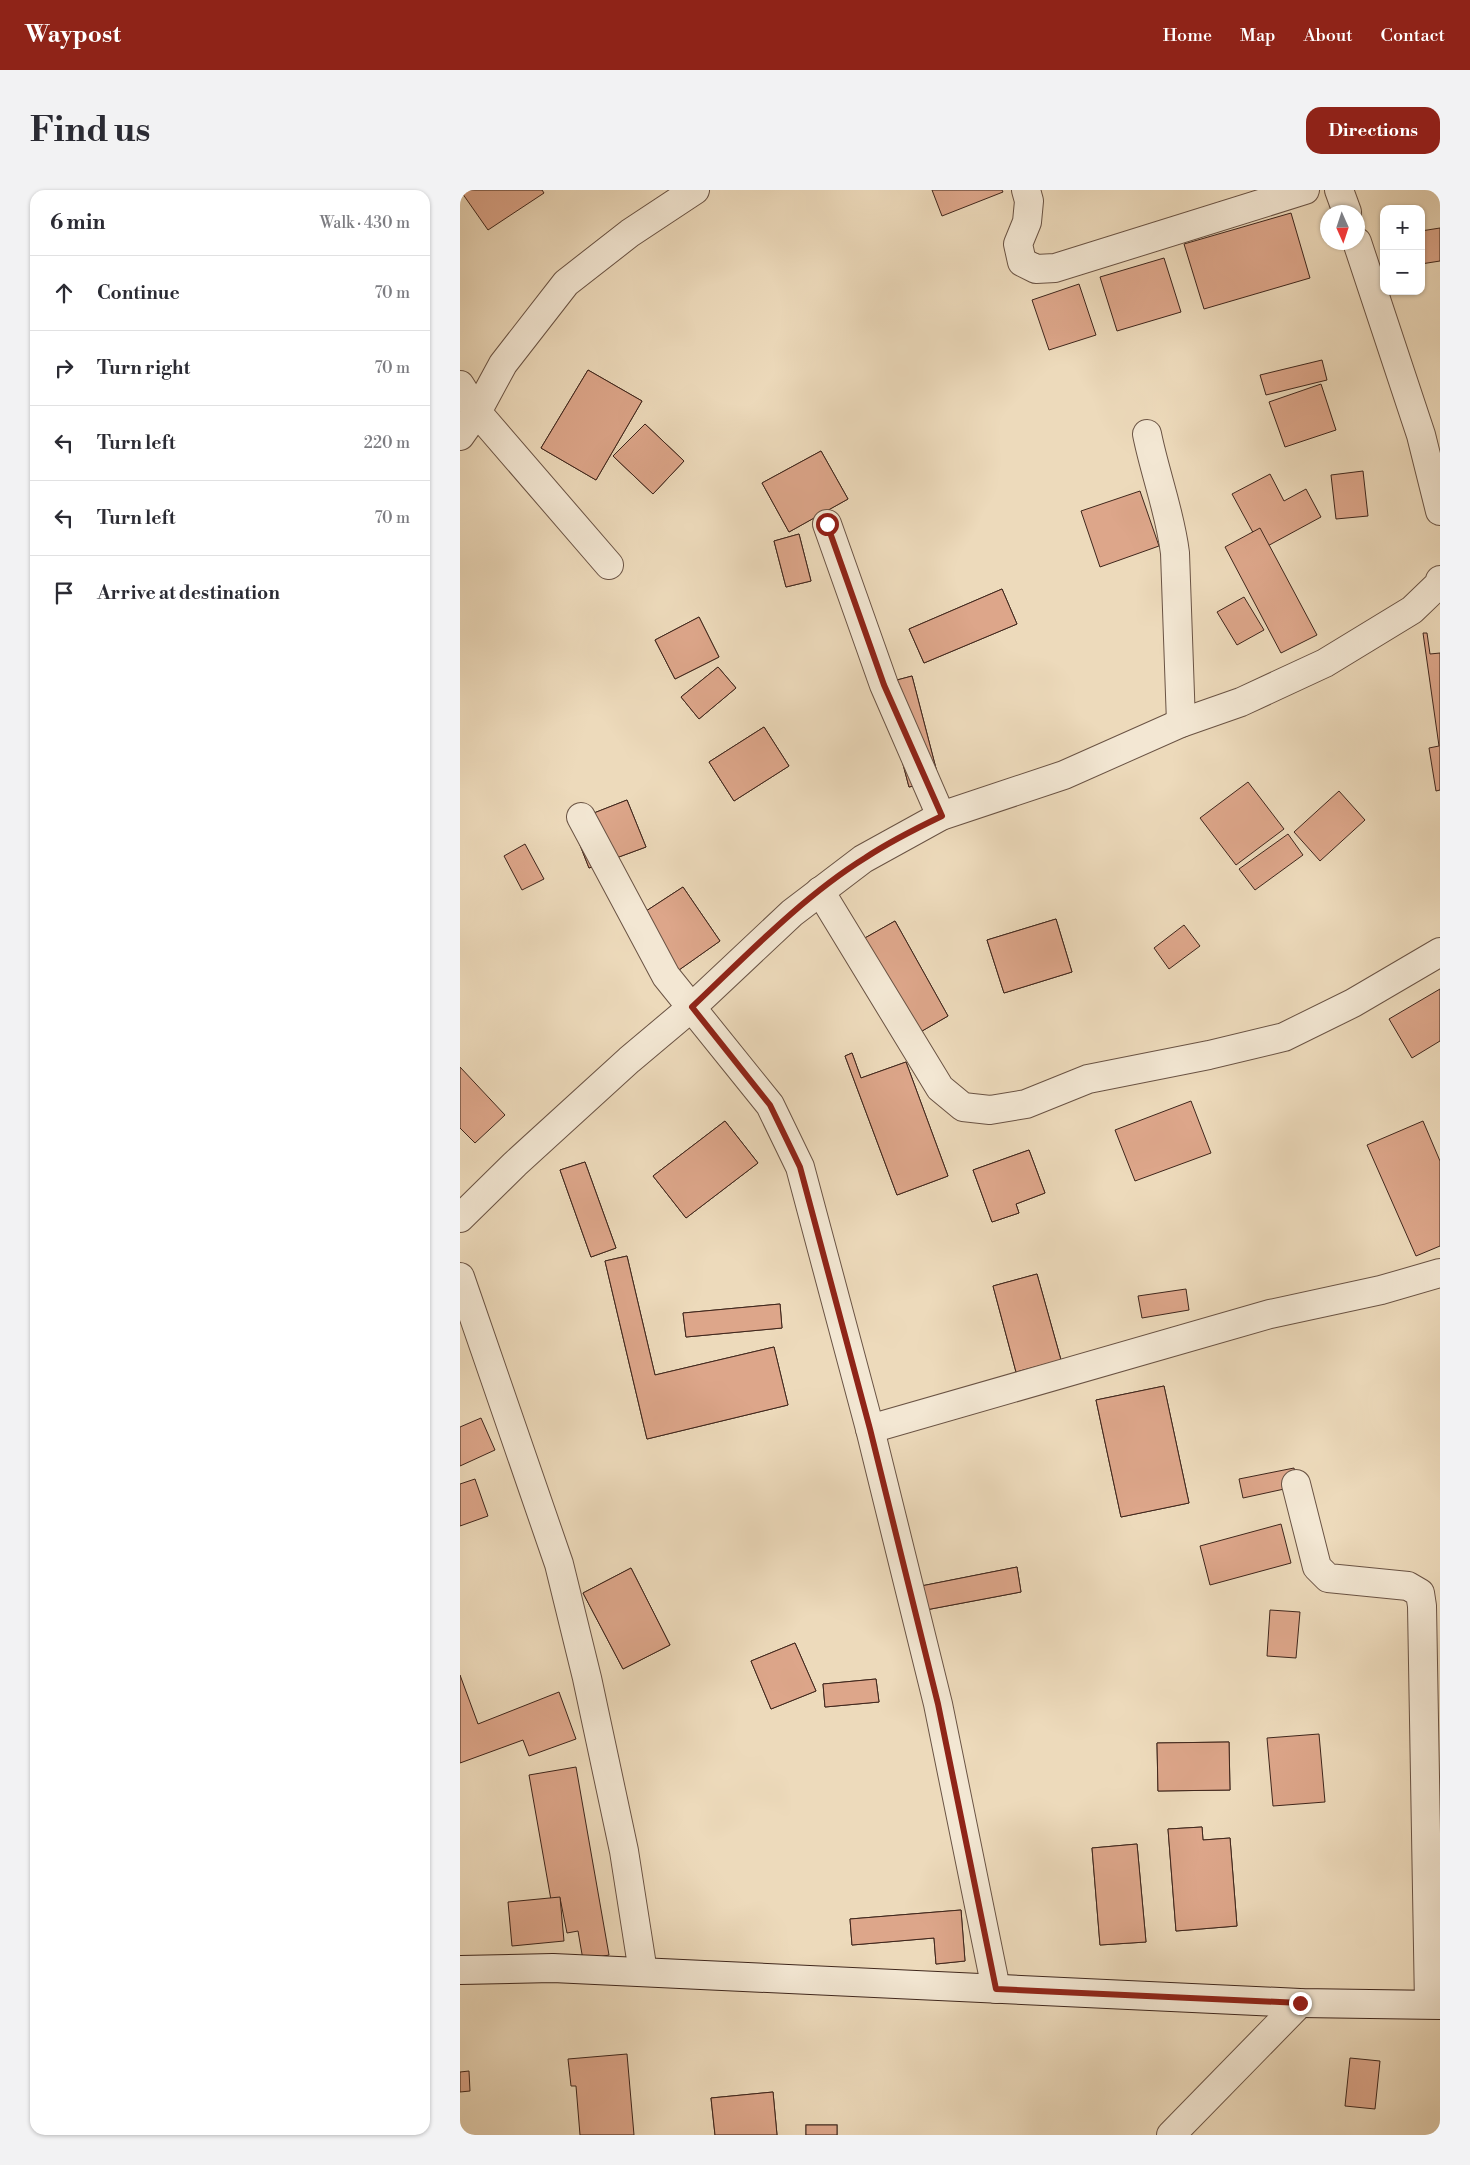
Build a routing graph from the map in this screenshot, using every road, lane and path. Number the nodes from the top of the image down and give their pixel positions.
1 (695, 190) edge
2 (1026, 190) edge
3 (1305, 190) edge
4 (1339, 190) edge
5 (1344, 205) edge
6 (1360, 250) edge
7 (460, 385) edge
8 (477, 412) junction
9 (1147, 434) dead end
10 (460, 436) edge
11 (1440, 511) edge
12 (827, 524) dead end
13 (609, 565) dead end
14 (1440, 580) edge
15 (1181, 723) junction
16 (942, 816) junction
17 (582, 817) dead end
18 (820, 891) junction
19 (1440, 952) edge
20 (692, 1007) junction
21 (460, 1218) edge
22 (1440, 1273) edge
23 (460, 1277) edge
24 (870, 1429) junction
25 (1296, 1484) dead end
26 (460, 1970) edge
27 (643, 1972) junction
28 (996, 1989) junction
29 (1300, 2003) junction
30 (1435, 2004) edge
31 (1171, 2135) edge

1 - 8 street
2 - 3 street
4 - 5 street
6 - 11 street
7 - 8 street
8 - 10 street
8 - 13 street
9 - 15 street
12 - 16 street
14 - 15 street
15 - 16 street
16 - 18 street
17 - 20 street
18 - 19 street
18 - 20 street
20 - 21 street
20 - 24 street
22 - 24 street
23 - 27 street
24 - 28 street
25 - 30 street
26 - 27 street
27 - 28 street
28 - 29 street
29 - 30 street
29 - 31 street

